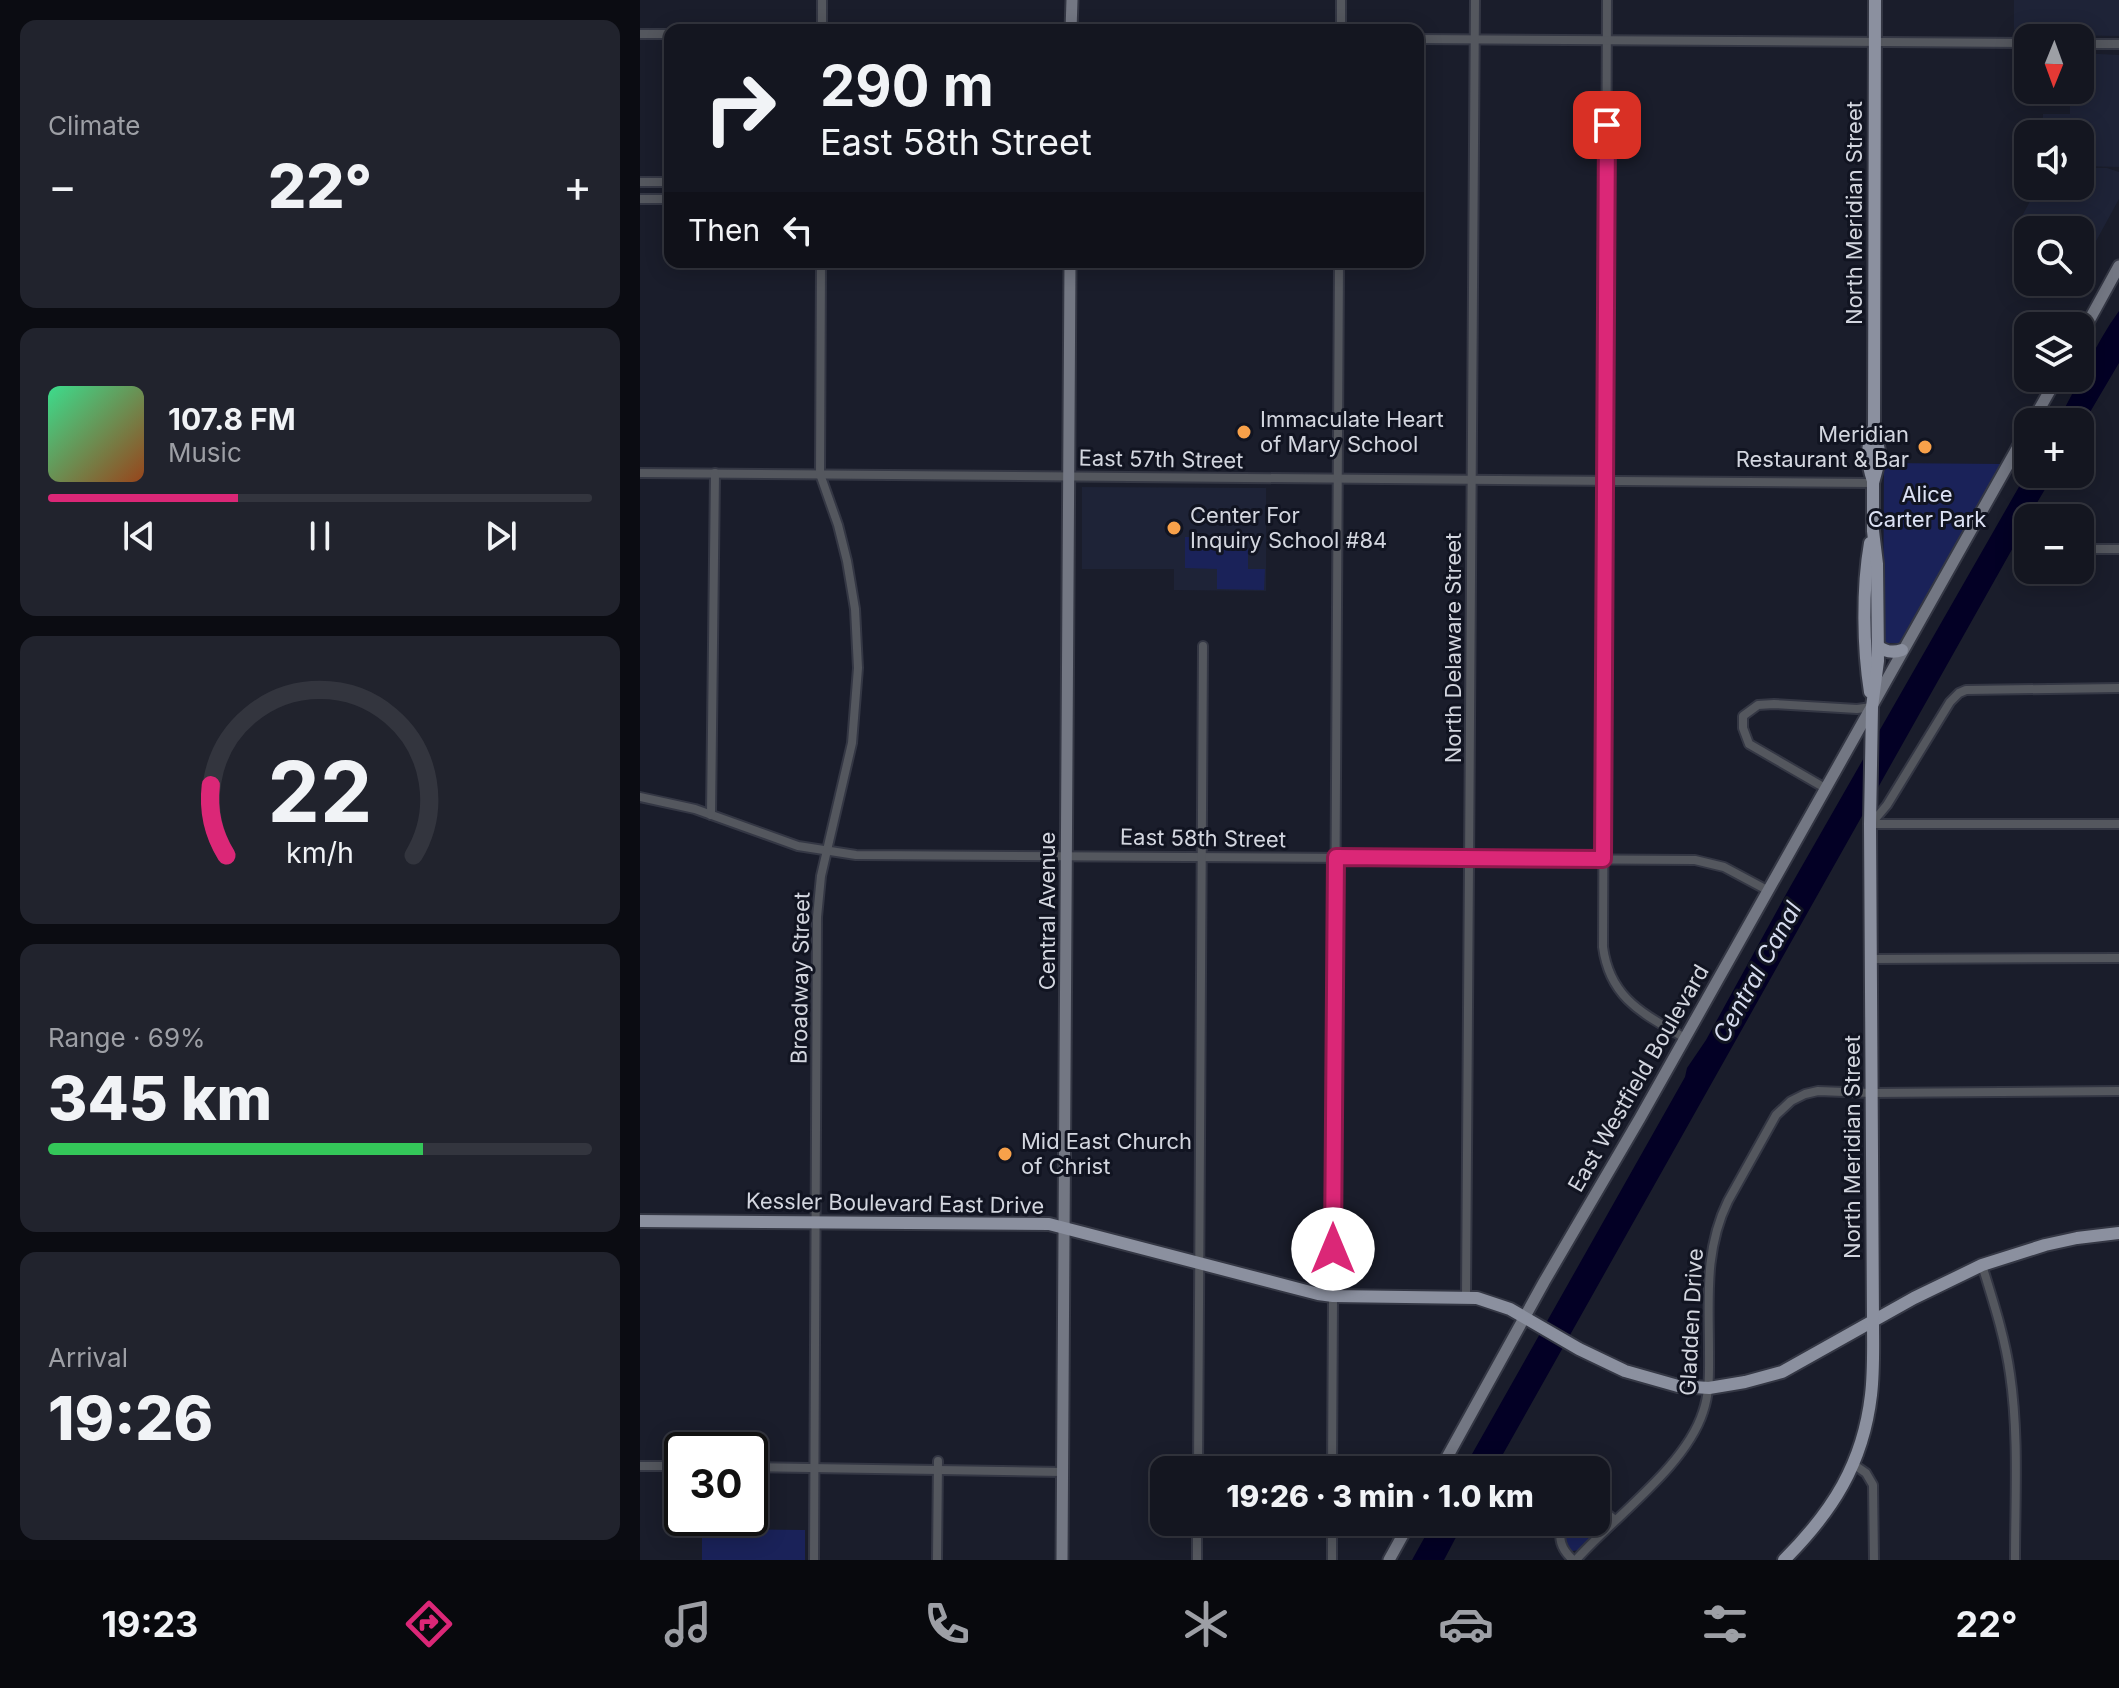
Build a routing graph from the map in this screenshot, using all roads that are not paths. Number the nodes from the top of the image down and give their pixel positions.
1 (822, 0) edge
2 (1072, 0) edge
3 (1341, 0) edge
4 (1475, 0) edge
5 (1607, 0) edge
6 (1875, 0) edge
7 (822, 24) edge
8 (1071, 24) edge
9 (1341, 24) edge
10 (640, 34) edge
11 (664, 34) edge
12 (1424, 39) edge
13 (1474, 39) junction
14 (1607, 41) junction
15 (1875, 43) junction
16 (2014, 43) edge
17 (2094, 44) edge
18 (2119, 44) edge
19 (640, 182) edge
20 (664, 182) edge
21 (640, 199) edge
22 (664, 199) edge
23 (2119, 266) edge
24 (821, 268) edge
25 (1070, 268) edge
26 (1339, 268) edge
27 (2094, 312) edge
28 (2014, 454) edge
29 (640, 473) edge
30 (715, 473) junction
31 (820, 474) junction
32 (1069, 476) junction
33 (1338, 479) junction
34 (1472, 480) junction
35 (1605, 481) junction
36 (1873, 483) junction
37 (1873, 531) junction
38 (2094, 549) edge
39 (2119, 549) edge
40 (1203, 646) dead end
41 (1878, 646) junction
42 (1902, 650) junction
43 (2119, 688) edge
44 (1872, 707) junction
45 (1825, 788) junction
46 (640, 797) edge
47 (711, 815) junction
48 (1870, 824) junction
49 (2119, 824) edge
50 (827, 852) junction
51 (1068, 856) junction
52 (1201, 856) junction
53 (1336, 857) junction
54 (1470, 858) junction
55 (1603, 859) junction
56 (1767, 890) junction
57 (2119, 958) edge
58 (1870, 959) junction
59 (1685, 1038) junction
60 (2119, 1091) edge
61 (1871, 1093) junction
62 (640, 1221) edge
63 (816, 1222) junction
64 (1064, 1227) junction
65 (2119, 1233) edge
66 (1199, 1262) junction
67 (1982, 1265) junction
68 (1333, 1296) junction
69 (1466, 1297) junction
70 (1525, 1317) junction
71 (1873, 1321) junction
72 (1709, 1388) junction
73 (1198, 1456) edge
74 (1332, 1456) edge
75 (1448, 1456) edge
76 (1853, 1464) junction
77 (938, 1465) junction
78 (640, 1466) edge
79 (664, 1466) edge
80 (768, 1467) edge
81 (815, 1468) junction
82 (1063, 1472) junction
83 (1610, 1517) edge
84 (1615, 1520) junction
85 (1197, 1536) edge
86 (1332, 1536) edge
87 (1402, 1536) edge
88 (1559, 1536) edge
89 (814, 1560) edge
90 (937, 1560) edge
91 (1062, 1560) edge
92 (1197, 1560) edge
93 (1332, 1560) edge
94 (1389, 1560) edge
95 (1574, 1560) edge
96 (1784, 1560) edge
97 (1874, 1560) edge
98 (2015, 1560) edge

1 - 7 street
2 - 8 main road
3 - 9 street
4 - 13 street, North Delaware Street
5 - 14 street
6 - 15 main road, North Meridian Street
10 - 11 street
12 - 13 street
13 - 14 street
13 - 34 street, North Delaware Street
14 - 15 street
14 - 35 street
15 - 16 street
15 - 36 main road, North Meridian Street
17 - 18 street
19 - 20 street
21 - 22 street
23 - 27 main road
24 - 31 street, Broadway Street
25 - 32 main road, Central Avenue
26 - 33 street
28 - 42 main road, East Westfield Boulevard
29 - 30 street, East 57th Street
30 - 31 street, East 57th Street
30 - 47 street
31 - 32 street, East 57th Street
31 - 50 street, Broadway Street
32 - 33 street, East 57th Street
32 - 51 main road, Central Avenue
33 - 34 street, East 57th Street
33 - 53 street
34 - 35 street, East 57th Street
34 - 54 street, North Delaware Street
35 - 36 street, East 57th Street
35 - 55 street
36 - 37 main road, North Meridian Street
37 - 41 main road, North Meridian Street
37 - 44 main road, North Meridian Street
38 - 39 street
40 - 52 street
41 - 42 main road
41 - 44 main road, North Meridian Street
42 - 44 main road, East Westfield Boulevard
43 - 48 street
44 - 45 main road, East Westfield Boulevard
44 - 45 street
44 - 48 main road, North Meridian Street
45 - 56 main road, East Westfield Boulevard
46 - 47 street, East 58th Street
47 - 50 street, East 58th Street
48 - 49 street
48 - 58 main road, North Meridian Street
50 - 51 street, East 58th Street
50 - 63 street, Broadway Street
51 - 52 street, East 58th Street
51 - 64 main road, Central Avenue
52 - 53 street, East 58th Street
52 - 66 street
53 - 54 street, East 58th Street
53 - 68 street
54 - 55 street, East 58th Street
54 - 69 street, North Delaware Street
55 - 56 street, East 58th Street
55 - 59 street
56 - 59 main road, East Westfield Boulevard
57 - 58 street
58 - 61 main road, North Meridian Street
59 - 70 main road, East Westfield Boulevard
60 - 61 street, Gladden Drive
61 - 71 main road, North Meridian Street
61 - 72 street, Gladden Drive
62 - 63 main road, Kessler Boulevard East Drive
63 - 64 main road, Kessler Boulevard East Drive
63 - 81 street, Broadway Street
64 - 66 main road, Kessler Boulevard East Drive
64 - 82 main road, Central Avenue
65 - 67 main road, Kessler Boulevard East Drive
66 - 68 main road, Kessler Boulevard East Drive
66 - 73 street
67 - 71 main road, Kessler Boulevard East Drive
67 - 98 street
68 - 69 main road, Kessler Boulevard East Drive
68 - 74 street
69 - 70 main road, Kessler Boulevard East Drive
70 - 72 main road, Kessler Boulevard East Drive
70 - 75 main road, East Westfield Boulevard
71 - 72 main road, Kessler Boulevard East Drive
71 - 76 main road, North Meridian Street
72 - 84 street, Gladden Drive
76 - 96 main road, North Meridian Street
76 - 97 street
77 - 81 street
77 - 82 street
77 - 90 street
78 - 79 street
80 - 81 street
81 - 89 street, Broadway Street
82 - 91 main road, Central Avenue
83 - 84 street
84 - 95 street, Gladden Drive
85 - 92 street
86 - 93 street
87 - 94 main road
88 - 95 street, Gladden Drive

